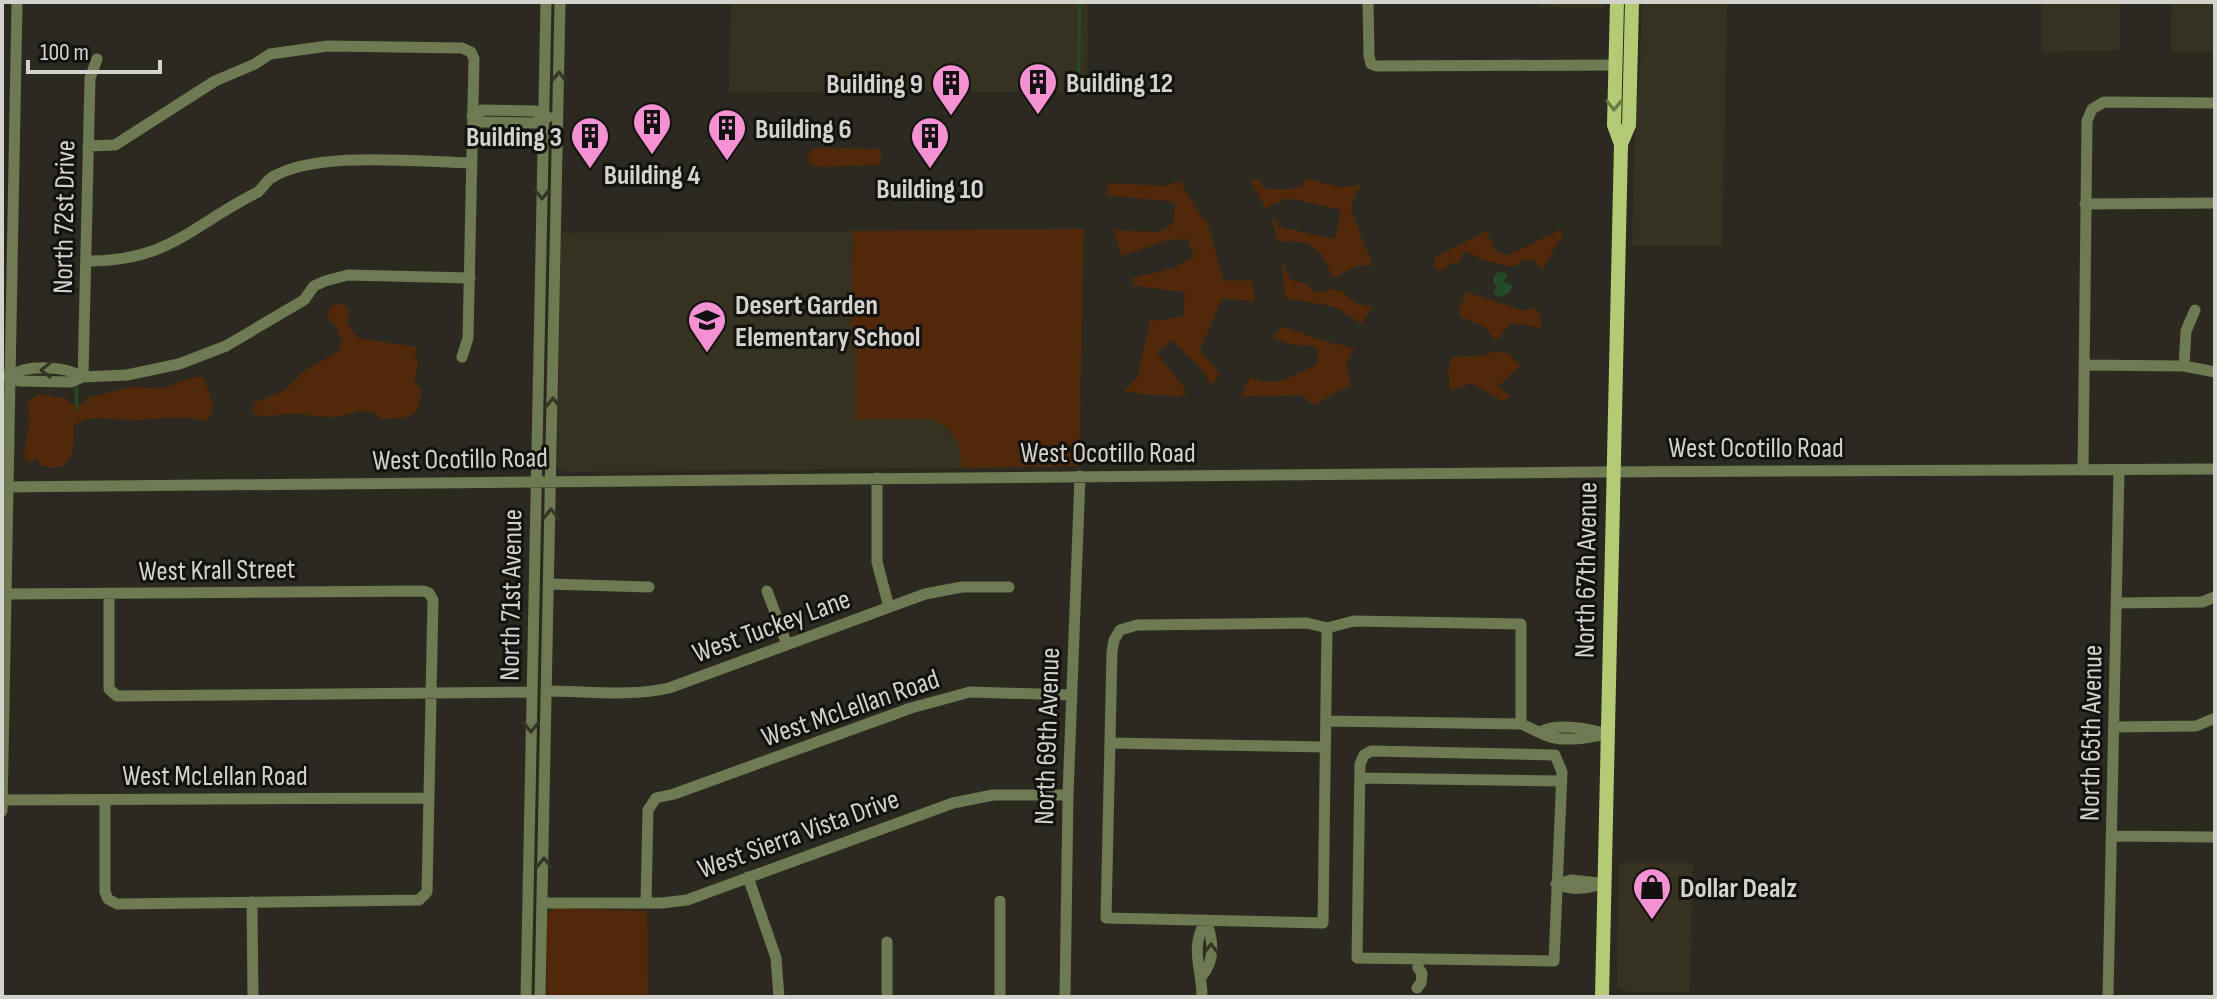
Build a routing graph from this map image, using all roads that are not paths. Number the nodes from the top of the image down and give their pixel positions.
1 (17, 2) edge
2 (546, 2) edge
3 (560, 2) edge
4 (1368, 2) edge
5 (1617, 2) edge
6 (1632, 2) edge
7 (97, 59) dead end
8 (1615, 65) junction
9 (2215, 103) edge
10 (2, 104) edge
11 (15, 104) junction
12 (472, 115) junction
13 (543, 116) junction
14 (558, 117) junction
15 (1621, 144) junction
16 (88, 146) junction
17 (471, 163) junction
18 (2215, 203) edge
19 (2085, 204) junction
20 (86, 261) junction
21 (7, 266) edge
22 (470, 278) junction
23 (2195, 310) dead end
24 (462, 357) dead end
25 (2084, 365) junction
26 (2184, 366) junction
27 (2215, 372) edge
28 (6, 376) edge
29 (83, 377) junction
30 (2215, 469) edge
31 (2083, 470) junction
32 (2119, 470) junction
33 (1613, 472) junction
34 (1080, 476) junction
35 (877, 478) junction
36 (537, 481) junction
37 (551, 481) junction
38 (6, 487) edge
39 (549, 584) junction
40 (649, 587) dead end
41 (1009, 587) dead end
42 (767, 591) dead end
43 (6, 594) junction
44 (109, 594) junction
45 (2215, 597) edge
46 (2116, 603) junction
47 (889, 607) junction
48 (1327, 628) junction
49 (787, 645) junction
50 (547, 691) junction
51 (532, 692) junction
52 (3, 693) edge
53 (430, 693) junction
54 (1071, 695) junction
55 (2213, 719) edge
56 (1326, 721) junction
57 (1521, 724) junction
58 (2114, 727) junction
59 (1607, 734) junction
60 (1110, 743) junction
61 (1325, 747) junction
62 (1360, 778) junction
63 (1561, 781) junction
64 (1068, 795) junction
65 (428, 798) junction
66 (2, 800) edge
67 (105, 800) junction
68 (2, 811) edge
69 (2112, 836) junction
70 (2212, 837) dead end
71 (748, 877) junction
72 (1604, 883) junction
73 (1556, 884) junction
74 (1000, 901) dead end
75 (252, 902) junction
76 (543, 903) junction
77 (646, 903) junction
78 (1206, 920) junction
79 (887, 942) dead end
80 (1418, 964) junction
81 (1417, 993) edge
82 (253, 997) edge
83 (526, 997) edge
84 (540, 997) edge
85 (779, 997) edge
86 (887, 997) edge
87 (1000, 997) edge
88 (1065, 997) edge
89 (1202, 997) edge
90 (1602, 997) edge
91 (2108, 997) edge

1 - 11 street
2 - 13 street, North 71st Avenue
14 -> 3 street, North 71st Avenue
4 - 8 street
5 - 8 main road, North 67th Avenue
6 - 15 main road, North 67th Avenue
7 - 16 street, North 72st Drive
8 -> 15 main road, North 67th Avenue
9 - 19 street
10 - 11 street
11 - 21 street
12 - 13 street
12 - 16 street
12 - 17 street
13 - 14 street
13 -> 36 street, North 71st Avenue
37 -> 14 street, North 71st Avenue
15 - 33 main road, North 67th Avenue
16 - 20 street, North 72st Drive
17 - 20 street
17 - 22 street
18 - 19 street
19 - 25 street
20 - 29 street, North 72st Drive
21 - 28 street
22 - 24 street
22 - 29 street
23 - 26 street
25 - 26 street
25 - 31 street
26 - 27 street
28 - 29 street
28 - 38 street
30 - 32 street, West Ocotillo Road
31 - 32 street, West Ocotillo Road
31 - 33 street, West Ocotillo Road
32 - 46 street, North 65th Avenue
33 - 34 street, West Ocotillo Road
33 - 59 main road, North 67th Avenue
34 - 35 street, West Ocotillo Road
34 - 54 street, North 69th Avenue
35 - 37 street, West Ocotillo Road
35 - 47 street
36 - 37 street, West Ocotillo Road
36 - 38 street, West Ocotillo Road
36 - 51 street, North 71st Avenue
39 -> 37 street, North 71st Avenue
38 - 43 street
39 - 40 street
39 - 50 street, North 71st Avenue
41 - 47 street, West Tuckey Lane
42 - 49 street
43 - 44 street, West Krall Street
43 - 52 street
44 - 53 street
44 - 53 street, West Krall Street
45 - 46 street
46 - 58 street, North 65th Avenue
47 - 49 street, West Tuckey Lane
48 - 56 street
48 - 57 street
48 - 60 street
49 - 50 street, West Tuckey Lane
76 -> 50 street, North 71st Avenue
51 - 53 street
51 -> 83 street, North 71st Avenue
52 - 66 street
53 - 65 street
54 - 64 street, North 69th Avenue
54 - 77 street, West McLellan Road
55 - 58 street
56 - 57 street
56 - 61 street
57 - 59 street
58 - 69 street, North 65th Avenue
59 - 72 main road, North 67th Avenue
60 - 61 street
60 - 78 street
61 - 78 street
62 - 63 street
62 - 63 street
62 - 80 street
63 - 73 street
64 - 71 street, West Sierra Vista Drive
64 - 88 street, North 69th Avenue
65 - 67 street, West McLellan Road
65 - 75 street
66 - 67 street, West McLellan Road
66 - 68 street
67 - 75 street
69 - 70 street
69 - 91 street, North 65th Avenue
71 - 77 street, West Sierra Vista Drive
71 - 85 street
72 - 73 street
72 - 90 main road, North 67th Avenue
73 - 80 street
74 - 87 street
75 - 82 street
76 - 77 street, West Sierra Vista Drive
76 - 84 street, North 71st Avenue
78 - 89 street
79 - 86 street
80 - 81 street

